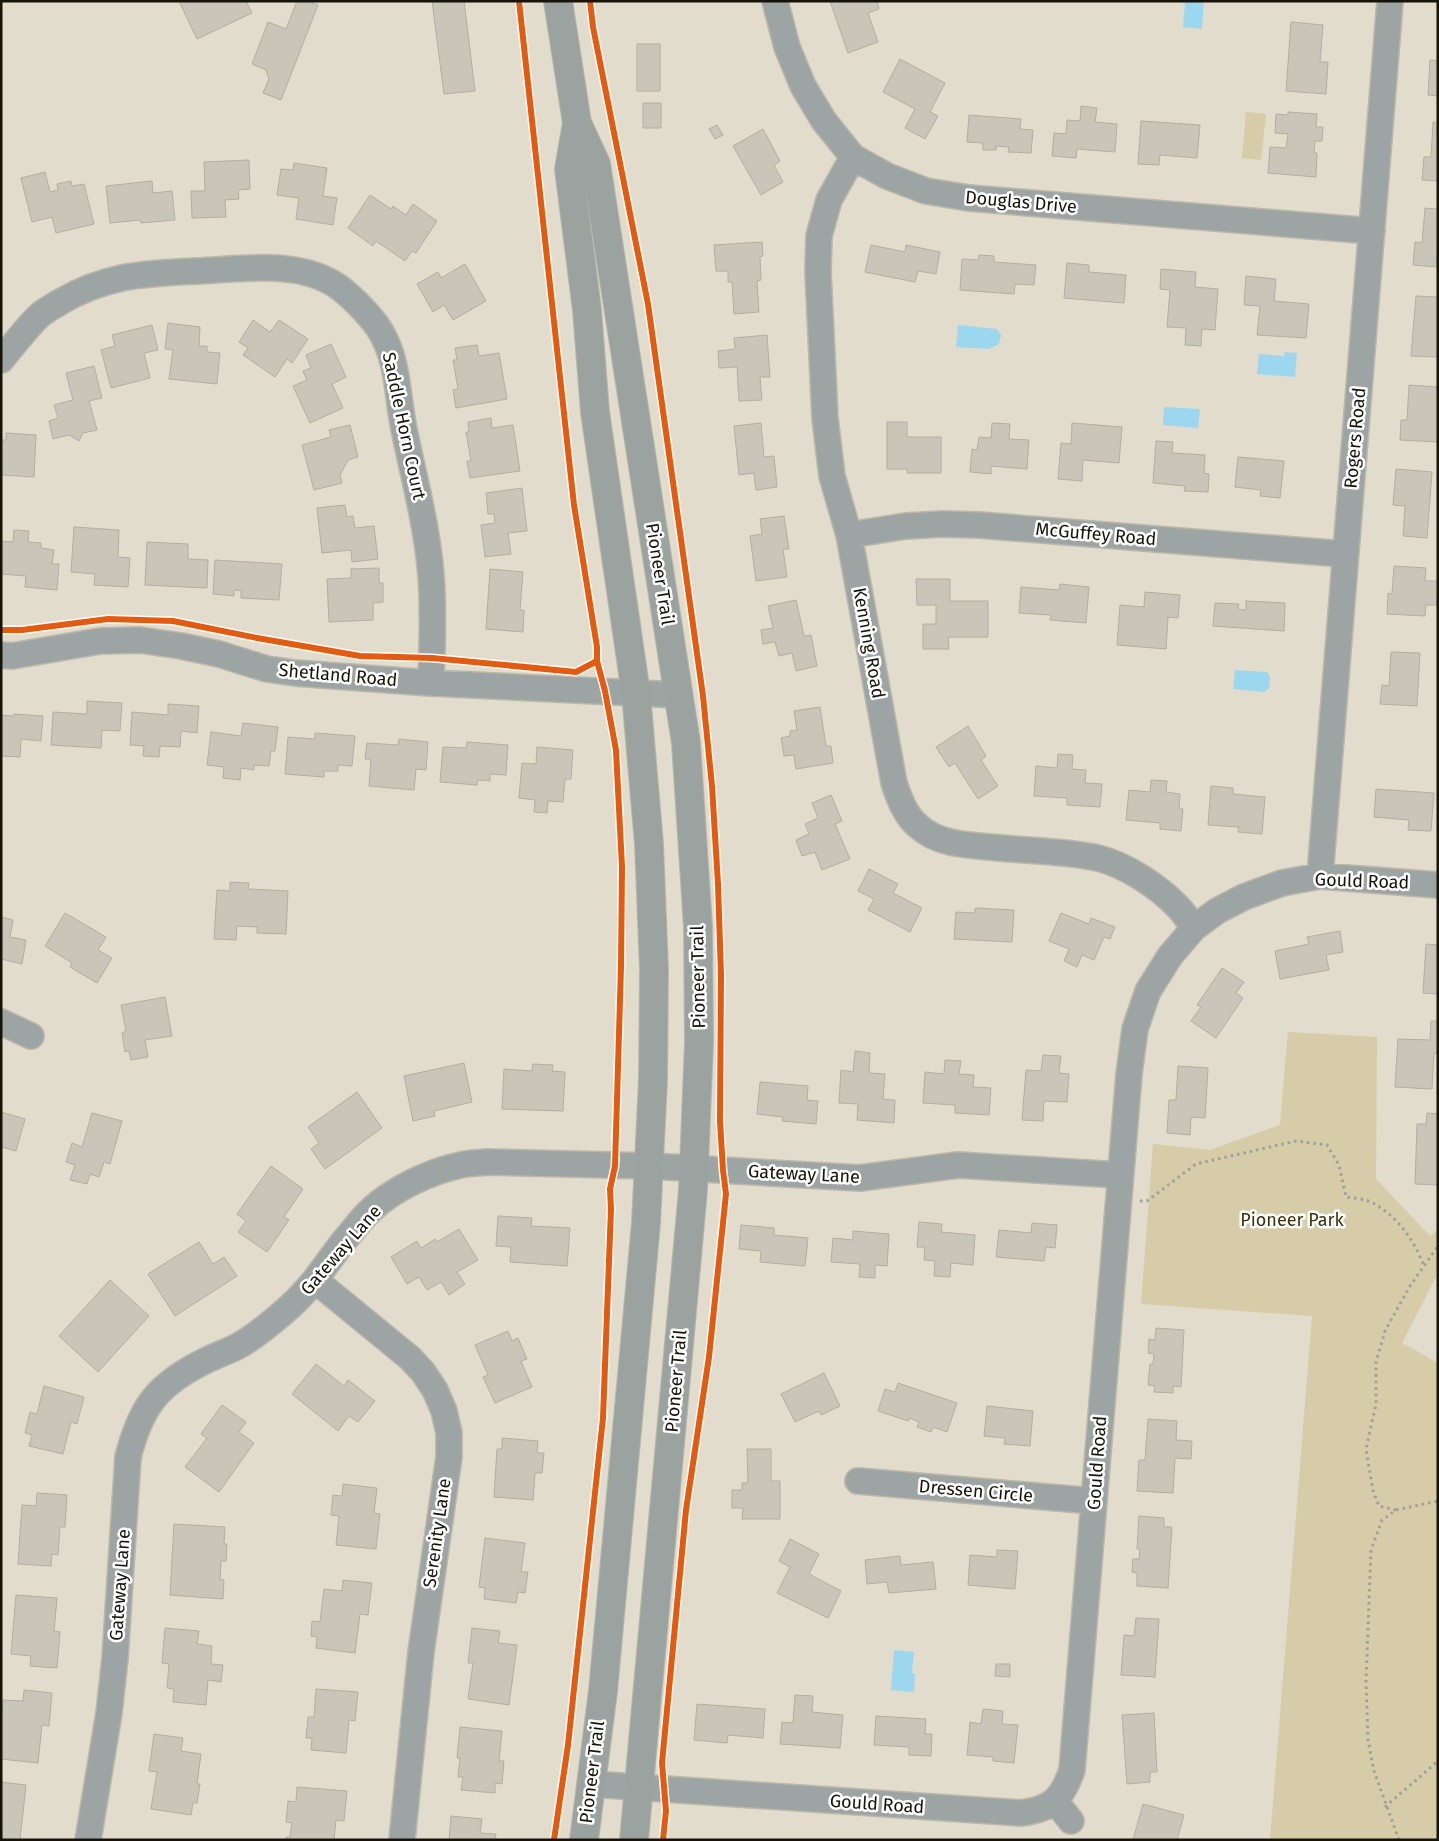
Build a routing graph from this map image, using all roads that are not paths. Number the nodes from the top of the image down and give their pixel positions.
1 (558, 1) edge
2 (775, 1) edge
3 (1390, 1) edge
4 (577, 123) junction
5 (853, 158) junction
6 (1372, 231) junction
7 (1, 360) edge
8 (849, 536) junction
9 (1344, 554) junction
10 (1, 656) edge
11 (431, 683) junction
12 (636, 694) junction
13 (679, 695) junction
14 (1320, 876) junction
15 (1438, 885) edge
16 (1194, 928) junction
17 (1, 1022) edge
18 (31, 1036) dead end
19 (650, 1166) junction
20 (694, 1168) junction
21 (1119, 1175) junction
22 (316, 1281) junction
23 (858, 1481) dead end
24 (1094, 1501) junction
25 (591, 1784) junction
26 (640, 1788) junction
27 (1055, 1801) junction
28 (1071, 1821) dead end
29 (88, 1840) edge
30 (402, 1840) edge
31 (584, 1840) edge
32 (634, 1840) edge

1 - 4 main road, Pioneer Trail
2 - 5 street, Douglas Drive
3 - 6 street, Rogers Road
4 - 12 main road, Pioneer Trail
4 - 13 main road, Pioneer Trail
5 - 6 street, Douglas Drive
5 - 8 street, Kenning Road
6 - 9 street, Rogers Road
7 - 11 street, Saddle Horn Court
8 - 9 street, McGuffey Road
8 - 16 street, Kenning Road
9 - 14 street, Rogers Road
10 - 11 street, Shetland Road
11 - 12 street, Shetland Road
12 - 13 street, Shetland Road
12 - 19 main road, Pioneer Trail
13 - 20 main road, Pioneer Trail
14 - 15 street, Gould Road
14 - 16 street, Gould Road
16 - 21 street, Gould Road
17 - 18 street
19 - 20 street, Gateway Lane
19 - 22 street, Gateway Lane
19 - 25 main road, Pioneer Trail
20 - 21 street, Gateway Lane
20 - 26 main road, Pioneer Trail
21 - 24 street, Gould Road
22 - 29 street, Gateway Lane
22 - 30 street, Serenity Lane
23 - 24 street, Dressen Circle
24 - 27 street, Gould Road
25 - 26 street, Gould Road
25 - 31 main road, Pioneer Trail
26 - 27 street, Gould Road
26 - 32 main road, Pioneer Trail
27 - 28 street

